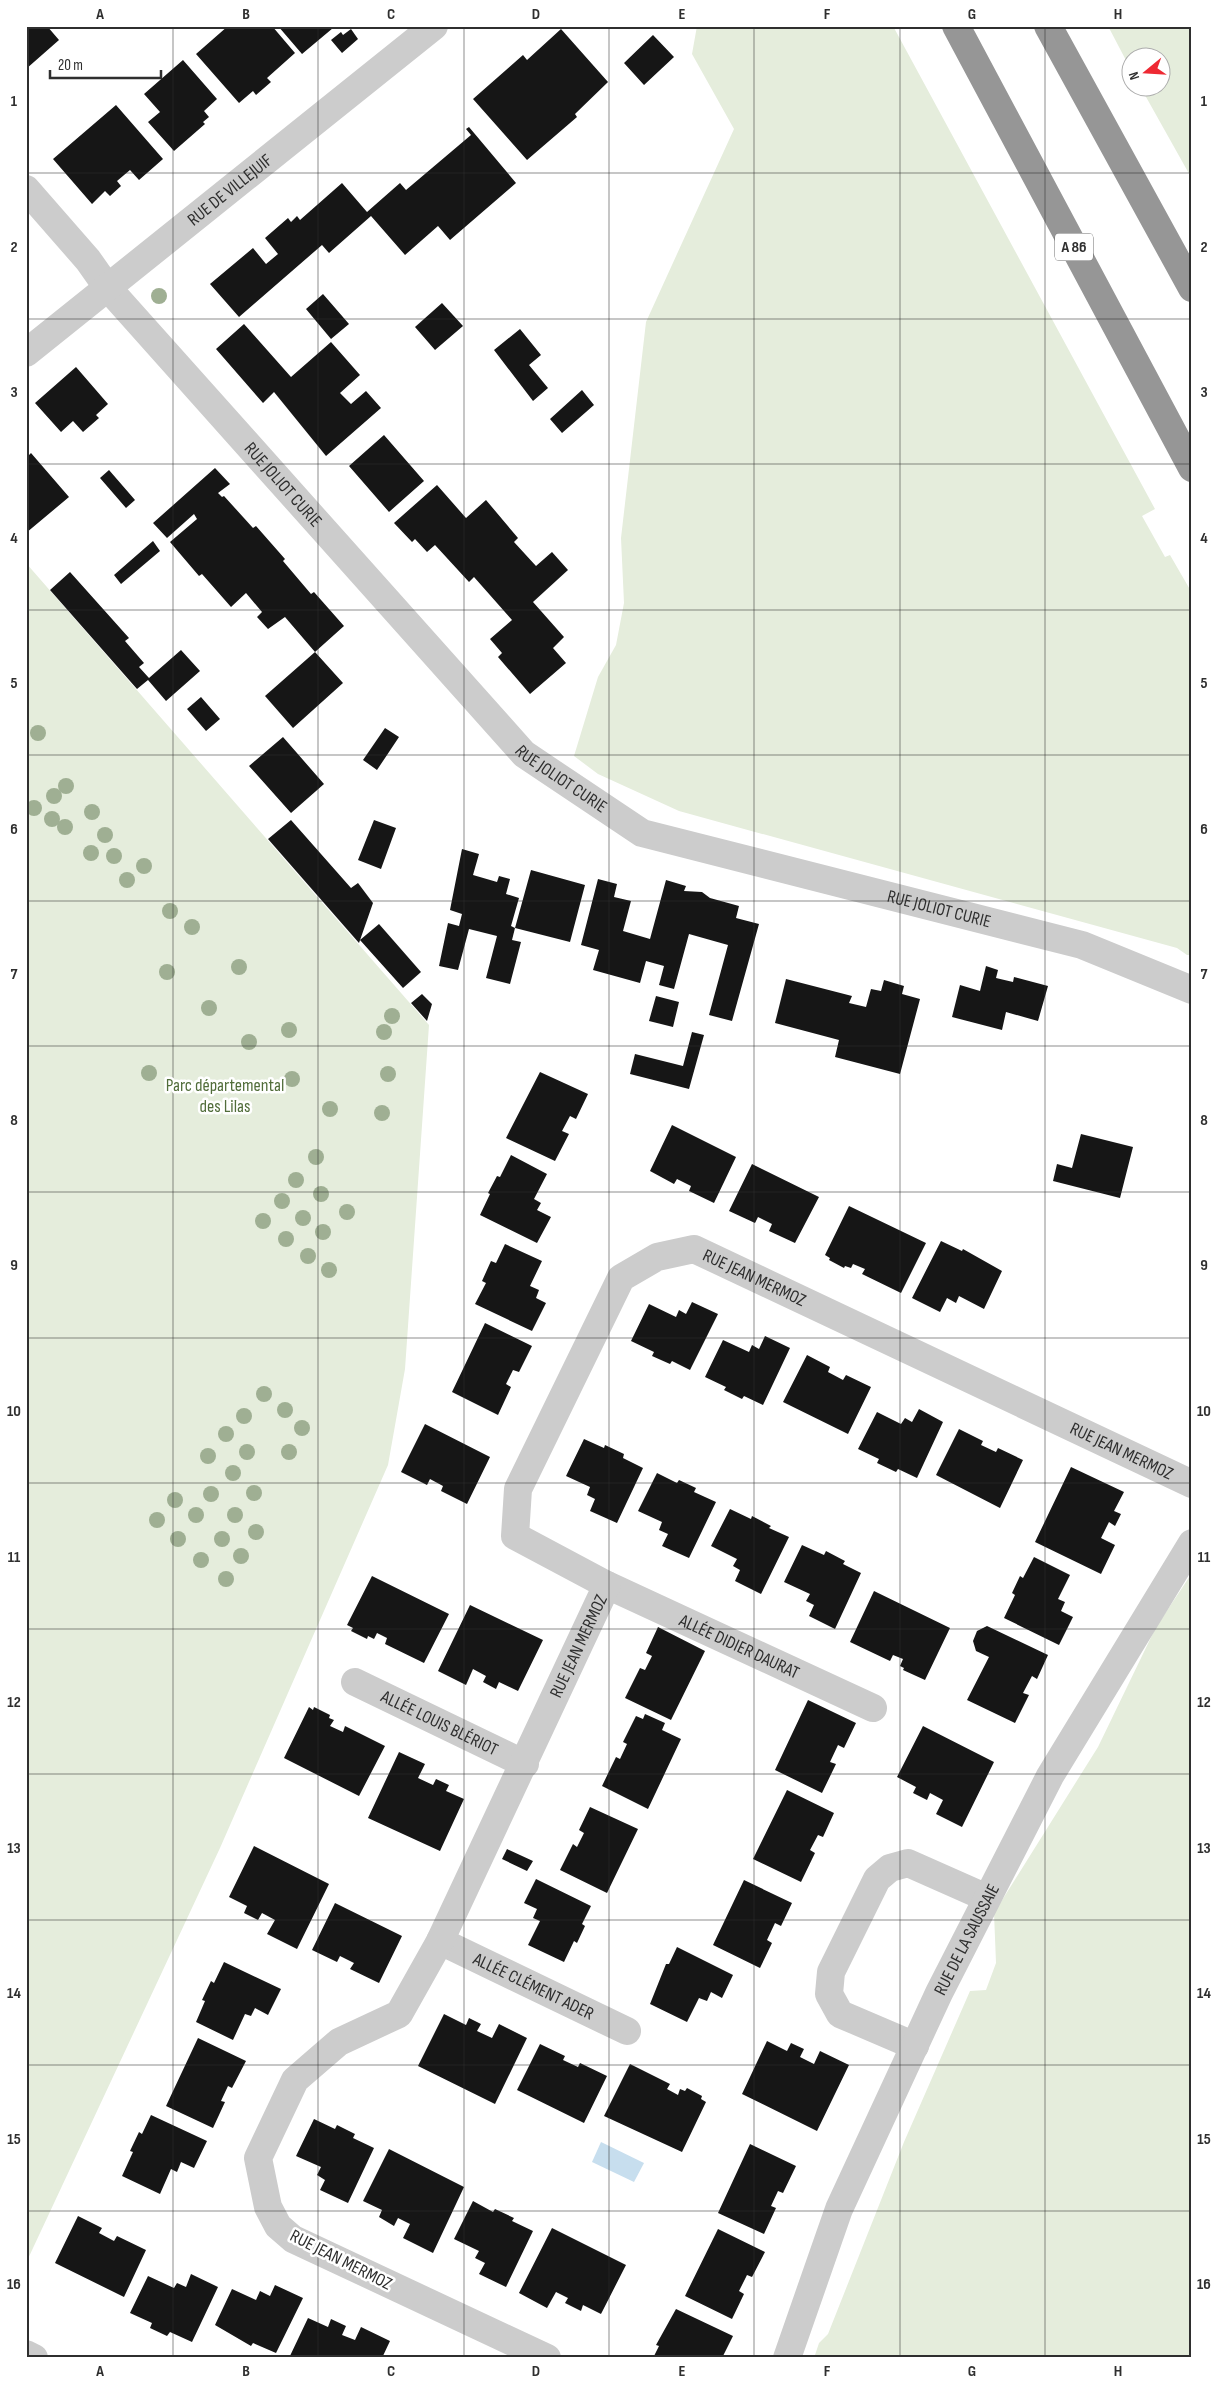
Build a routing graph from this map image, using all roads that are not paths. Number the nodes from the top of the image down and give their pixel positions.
1 (434, 26) edge
2 (956, 26) edge
3 (1048, 26) edge
4 (26, 189) edge
5 (107, 287) junction
6 (1192, 288) edge
7 (26, 353) edge
8 (1192, 468) edge
9 (1192, 990) edge
10 (1192, 1484) edge
11 (1192, 1543) edge
12 (607, 1585) junction
13 (355, 1682) dead end
14 (873, 1708) dead end
15 (525, 1764) junction
16 (987, 1898) junction
17 (440, 1941) junction
18 (628, 2031) dead end
19 (915, 2046) junction
20 (26, 2354) edge
21 (34, 2358) edge
22 (547, 2358) edge
23 (787, 2358) edge

1 - 5 street, RUE DE VILLEJUIF
2 - 8 highway, A 86
3 - 6 highway
4 - 5 street, RUE JOLIOT CURIE
5 - 7 street, RUE DE VILLEJUIF
5 - 9 street, RUE JOLIOT CURIE
10 - 12 street, RUE JEAN MERMOZ
11 - 16 street, RUE DE LA SAUSSAIE
12 - 14 street, ALLÉE DIDIER DAURAT
12 - 15 street, RUE JEAN MERMOZ
13 - 15 street, ALLÉE LOUIS BLÉRIOT
15 - 17 street, RUE JEAN MERMOZ
16 - 19 street, RUE DE LA SAUSSAIE
16 - 19 street
17 - 18 street, ALLÉE CLÉMENT ADER
17 - 22 street, RUE JEAN MERMOZ
19 - 23 street, RUE DE LA SAUSSAIE
20 - 21 street

